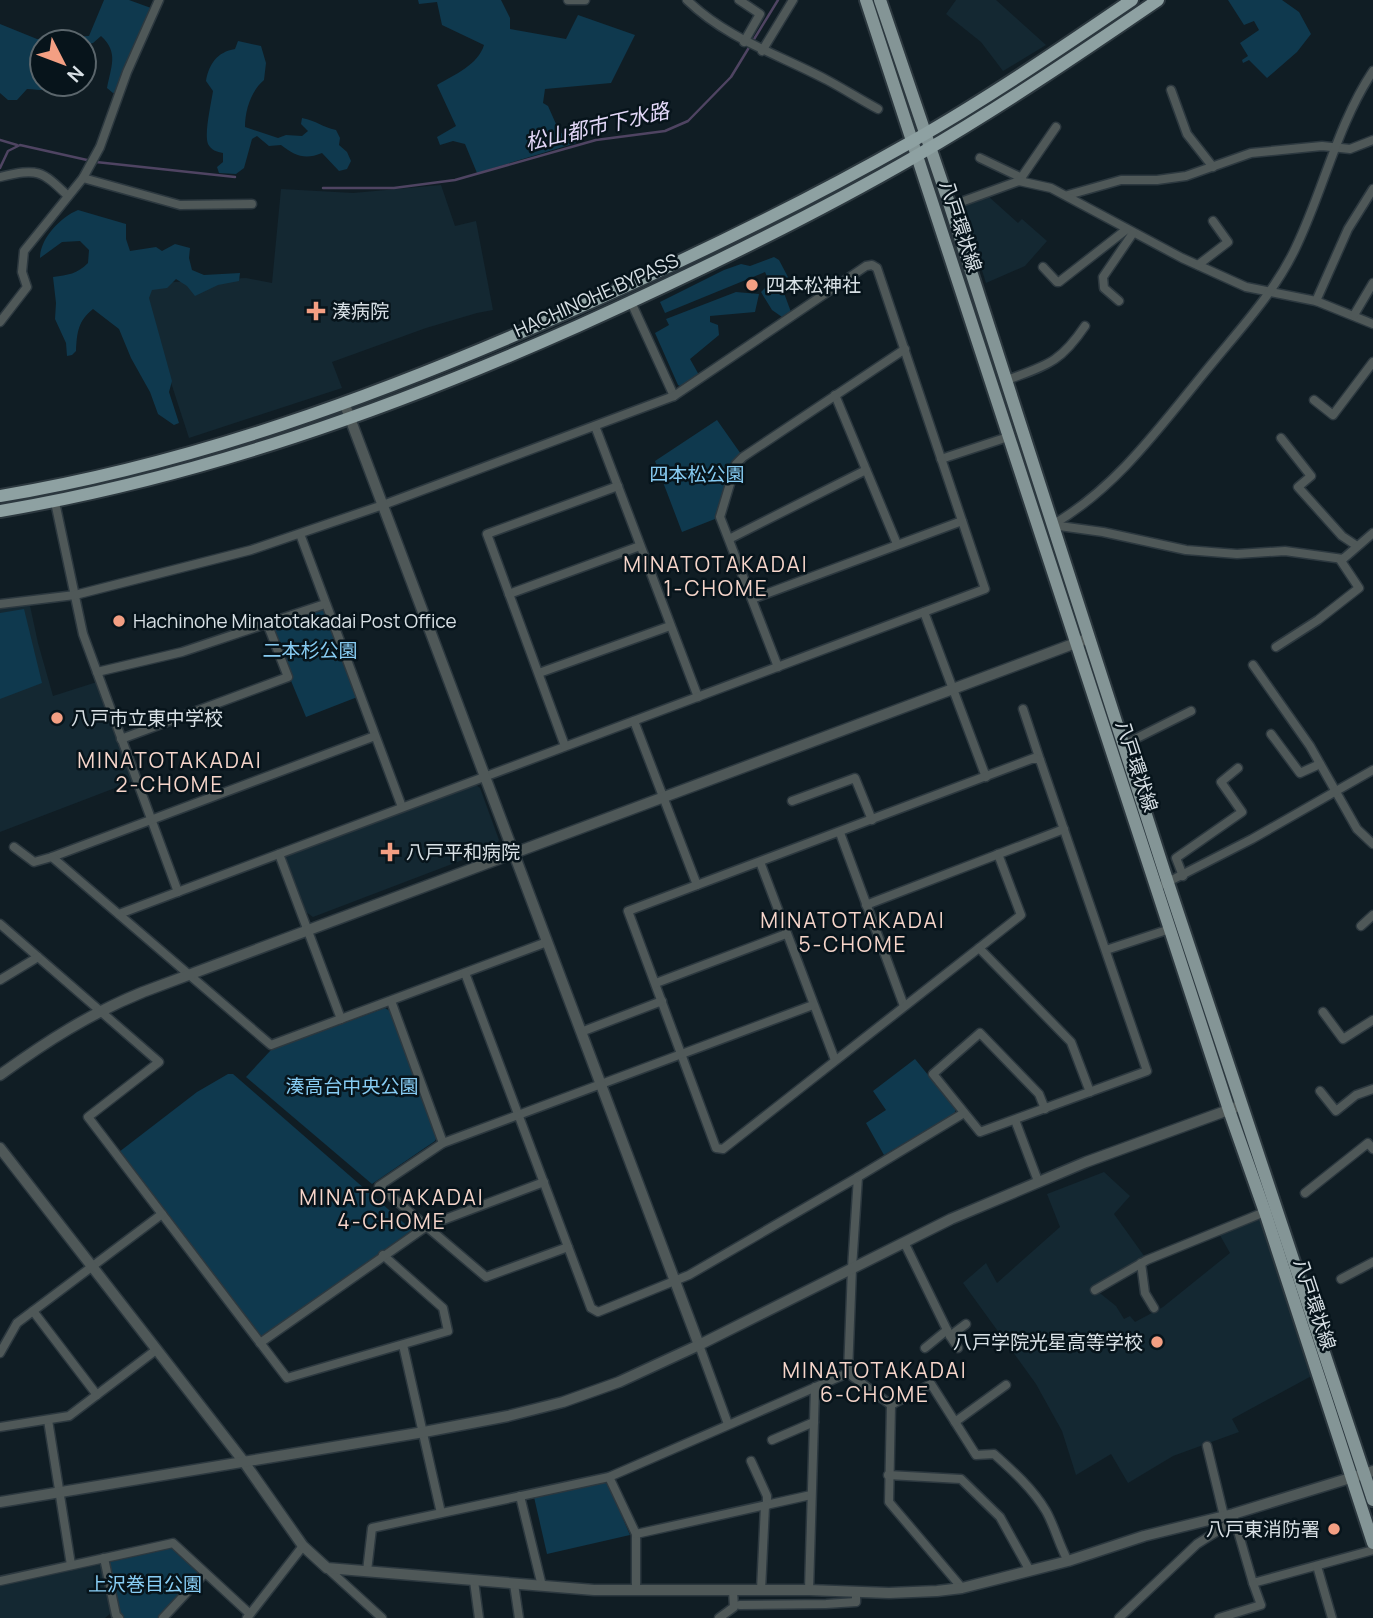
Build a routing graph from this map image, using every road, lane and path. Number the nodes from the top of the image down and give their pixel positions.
1 (159, 0) edge
2 (568, 0) edge
3 (586, 0) edge
4 (687, 0) edge
5 (739, 0) edge
6 (793, 0) edge
7 (866, 0) edge
8 (880, 0) edge
9 (1132, 0) edge
10 (1158, 0) edge
11 (744, 42) junction
12 (762, 51) junction
13 (1373, 71) edge
14 (1171, 90) dead end
15 (878, 110) dead end
16 (1056, 127) dead end
17 (925, 134) junction
18 (1373, 140) edge
19 (912, 142) junction
20 (931, 148) junction
21 (1335, 148) junction
22 (917, 155) junction
23 (980, 158) dead end
24 (1213, 167) junction
25 (0, 177) edge
26 (83, 178) junction
27 (1020, 180) junction
28 (1373, 189) edge
29 (1068, 195) junction
30 (68, 196) junction
31 (252, 204) dead end
32 (950, 206) junction
33 (1213, 221) dead end
34 (1130, 231) junction
35 (1198, 265) junction
36 (1043, 267) dead end
37 (1373, 283) edge
38 (1271, 291) junction
39 (1119, 301) dead end
40 (1316, 301) junction
41 (631, 302) junction
42 (1354, 315) junction
43 (0, 322) edge
44 (1373, 324) edge
45 (1085, 326) dead end
46 (905, 349) junction
47 (1373, 362) edge
48 (1007, 380) junction
49 (835, 395) junction
50 (674, 396) junction
51 (1314, 400) dead end
52 (345, 405) junction
53 (350, 418) junction
54 (595, 426) junction
55 (1008, 437) junction
56 (1281, 438) dead end
57 (942, 459) junction
58 (866, 470) junction
59 (618, 486) junction
60 (0, 496) edge
61 (55, 502) junction
62 (383, 505) junction
63 (0, 511) edge
64 (962, 521) junction
65 (1052, 525) junction
66 (1373, 533) edge
67 (300, 534) junction
68 (729, 539) junction
69 (897, 544) junction
70 (640, 546) junction
71 (1357, 547) junction
72 (1343, 559) junction
73 (509, 594) junction
74 (75, 595) junction
75 (752, 599) junction
76 (0, 604) edge
77 (325, 604) junction
78 (924, 612) junction
79 (267, 623) junction
80 (670, 626) junction
81 (1083, 640) junction
82 (1276, 647) dead end
83 (1253, 665) dead end
84 (778, 667) junction
85 (97, 672) junction
86 (539, 673) junction
87 (953, 688) junction
88 (698, 697) junction
89 (1023, 709) dead end
90 (1191, 711) dead end
91 (634, 721) junction
92 (1271, 734) dead end
93 (375, 736) junction
94 (121, 739) junction
95 (1124, 745) junction
96 (565, 746) junction
97 (1040, 760) junction
98 (1320, 764) junction
99 (1238, 768) dead end
100 (1373, 771) edge
101 (986, 776) junction
102 (485, 777) junction
103 (1336, 793) junction
104 (664, 797) junction
105 (792, 801) dead end
106 (402, 807) junction
107 (151, 820) junction
108 (872, 820) junction
109 (1063, 829) junction
110 (840, 833) junction
111 (1373, 844) edge
112 (14, 847) dead end
113 (513, 852) junction
114 (279, 854) junction
115 (998, 854) junction
116 (52, 857) junction
117 (760, 862) junction
118 (1183, 876) junction
119 (697, 885) junction
120 (1162, 885) junction
121 (178, 891) junction
122 (866, 905) junction
123 (119, 914) junction
124 (1373, 915) edge
125 (0, 924) edge
126 (1361, 926) dead end
127 (1170, 929) junction
128 (306, 930) junction
129 (786, 934) junction
130 (547, 942) junction
131 (979, 948) junction
132 (1106, 950) junction
133 (38, 957) junction
134 (465, 973) junction
135 (190, 975) junction
136 (0, 980) edge
137 (656, 983) junction
138 (391, 1001) junction
139 (662, 1001) junction
140 (813, 1005) junction
141 (904, 1006) junction
142 (100, 1010) junction
143 (1323, 1012) dead end
144 (341, 1019) junction
145 (1373, 1020) edge
146 (581, 1032) junction
147 (681, 1055) junction
148 (835, 1060) junction
149 (0, 1075) edge
150 (600, 1084) junction
151 (1373, 1089) edge
152 (1320, 1091) dead end
153 (1090, 1092) junction
154 (1242, 1105) junction
155 (1045, 1109) junction
156 (1229, 1110) junction
157 (964, 1113) junction
158 (519, 1115) junction
159 (1015, 1120) junction
160 (443, 1143) junction
161 (0, 1148) edge
162 (1373, 1149) edge
163 (858, 1177) junction
164 (1038, 1181) junction
165 (544, 1182) junction
166 (1305, 1193) dead end
167 (1271, 1210) junction
168 (162, 1214) junction
169 (427, 1226) junction
170 (904, 1242) junction
171 (568, 1247) junction
172 (383, 1255) junction
173 (1141, 1262) junction
174 (1373, 1262) edge
175 (92, 1268) junction
176 (852, 1268) junction
177 (1341, 1279) dead end
178 (675, 1281) junction
179 (1095, 1290) dead end
180 (1154, 1308) dead end
181 (33, 1311) junction
182 (966, 1324) dead end
183 (949, 1333) junction
184 (260, 1343) junction
185 (403, 1345) junction
186 (699, 1345) junction
187 (925, 1348) dead end
188 (958, 1348) dead end
189 (156, 1350) junction
190 (0, 1353) edge
191 (848, 1373) junction
192 (1006, 1385) dead end
193 (815, 1387) junction
194 (97, 1395) junction
195 (891, 1405) junction
196 (48, 1420) junction
197 (814, 1422) junction
198 (954, 1422) junction
199 (729, 1424) junction
200 (0, 1427) edge
201 (424, 1432) junction
202 (772, 1440) dead end
203 (1207, 1447) dead end
204 (751, 1461) dead end
205 (244, 1462) junction
206 (1363, 1474) edge
207 (888, 1475) junction
208 (609, 1477) junction
209 (60, 1492) junction
210 (811, 1495) junction
211 (520, 1496) junction
212 (1373, 1500) edge
213 (0, 1502) edge
214 (766, 1505) junction
215 (441, 1513) junction
216 (1229, 1515) junction
217 (636, 1534) junction
218 (1373, 1543) edge
219 (303, 1546) junction
220 (1373, 1550) edge
221 (104, 1558) junction
222 (1068, 1561) junction
223 (71, 1566) junction
224 (1317, 1566) junction
225 (327, 1568) junction
226 (367, 1571) junction
227 (1030, 1571) junction
228 (205, 1573) junction
229 (0, 1581) edge
230 (474, 1581) junction
231 (1253, 1583) junction
232 (514, 1584) junction
233 (542, 1586) junction
234 (962, 1588) junction
235 (636, 1589) junction
236 (761, 1590) junction
237 (809, 1590) junction
238 (733, 1591) junction
239 (856, 1592) junction
240 (740, 1605) dead end
241 (248, 1616) edge
242 (115, 1617) edge
243 (163, 1618) edge
244 (382, 1618) edge
245 (479, 1618) edge
246 (519, 1618) edge
247 (719, 1618) edge
248 (1119, 1618) edge
249 (1219, 1618) edge
250 (1332, 1618) edge

1 - 26 street
2 - 3 street
4 - 11 street
5 - 11 street
6 - 12 street
7 - 19 main road, 八戸環状線
8 - 17 main road, 八戸環状線
9 - 17 highway, HACHINOHE BYPASS
10 - 20 highway, HACHINOHE BYPASS
11 - 12 street
12 - 15 street
13 - 21 street
14 - 24 street
16 - 27 street
17 - 19 highway, HACHINOHE BYPASS
17 - 20 main road, 八戸環状線
18 - 21 street
19 - 22 main road, 八戸環状線
19 - 52 highway, HACHINOHE BYPASS
20 - 22 highway, HACHINOHE BYPASS
20 - 32 main road, 八戸環状線
21 - 24 street
21 - 38 street
22 - 41 highway, HACHINOHE BYPASS
22 - 55 main road, 八戸環状線
23 - 27 street
24 - 29 street
25 - 30 street
26 - 30 street
26 - 31 street
27 - 29 street
27 - 32 street
28 - 40 street
29 - 34 street
30 - 43 street
32 - 48 main road, 八戸環状線
33 - 35 street
34 - 35 street
34 - 36 street
34 - 39 street
35 - 38 street
37 - 42 street
38 - 40 street
38 - 65 street
40 - 42 street
41 - 50 street
41 - 53 highway, HACHINOHE BYPASS
42 - 44 street
45 - 48 street
46 - 49 street
46 - 50 street
46 - 57 street
47 - 51 street
48 - 65 main road, 八戸環状線
49 - 58 street
49 - 68 street
50 - 54 street
52 - 53 street
52 - 60 highway, HACHINOHE BYPASS
53 - 61 highway, HACHINOHE BYPASS
53 - 62 street
54 - 59 street
54 - 62 street
55 - 57 street
55 - 81 main road, 八戸環状線
56 - 71 street
57 - 64 street
58 - 68 street
58 - 69 street
59 - 70 street
59 - 73 street
61 - 63 highway, HACHINOHE BYPASS
61 - 74 street
62 - 67 street
62 - 102 street
64 - 69 street
64 - 78 street
65 - 72 street
65 - 81 main road, 八戸環状線
66 - 71 street
67 - 74 street
67 - 77 street
68 - 75 street
69 - 75 street
70 - 73 street
70 - 80 street
71 - 72 street
72 - 82 street
73 - 86 street
74 - 76 street
74 - 85 street
75 - 84 street
77 - 79 street
77 - 93 street
78 - 84 street
78 - 87 street
79 - 85 street
79 - 94 street
80 - 86 street
80 - 88 street
81 - 87 street
81 - 95 main road, 八戸環状線
81 - 120 main road, 八戸環状線
83 - 98 street
84 - 88 street
85 - 94 street
86 - 96 street
87 - 101 street
87 - 104 street
88 - 91 street
89 - 97 street
90 - 95 street
91 - 96 street
91 - 104 street
92 - 98 street
93 - 106 street
93 - 107 street
94 - 107 street
95 - 120 main road, 八戸環状線
96 - 102 street
97 - 101 street
97 - 109 street
98 - 103 street
99 - 118 street
100 - 103 street
101 - 108 street
102 - 106 street
102 - 113 street
103 - 111 street
103 - 118 street
104 - 113 street
104 - 119 street
105 - 108 street
106 - 114 street
107 - 116 street
107 - 121 street
108 - 110 street
109 - 115 street
109 - 132 street
110 - 117 street
110 - 122 street
112 - 116 street
113 - 128 street
113 - 130 street
114 - 121 street
114 - 128 street
115 - 122 street
115 - 131 street
116 - 123 street
117 - 119 street
117 - 129 street
118 - 120 street
119 - 137 street
120 - 127 main road, 八戸環状線
120 - 154 main road, 八戸環状線
121 - 123 street
122 - 141 street
123 - 135 street
124 - 126 street
125 - 133 street
127 - 132 street
127 - 156 main road, 八戸環状線
128 - 135 street
128 - 144 street
129 - 137 street
129 - 140 street
130 - 134 street
130 - 146 street
131 - 141 street
131 - 153 street
132 - 153 street
133 - 136 street
133 - 142 street
134 - 138 street
134 - 158 street
135 - 142 street
135 - 144 street
137 - 139 street
138 - 144 street
138 - 160 street
139 - 146 street
139 - 147 street
140 - 147 street
140 - 148 street
141 - 148 street
142 - 149 street
142 - 168 street
143 - 145 street
146 - 150 street
147 - 148 street
147 - 150 street
150 - 158 street
150 - 178 street
151 - 152 street
153 - 155 street
154 - 156 street
154 - 167 main road, 八戸環状線
155 - 157 street
155 - 159 street
156 - 164 street
156 - 167 main road, 八戸環状線
157 - 159 street
157 - 163 street
158 - 160 street
158 - 165 street
159 - 164 street
160 - 169 street
161 - 175 street
162 - 166 street
163 - 176 street
163 - 178 street
164 - 170 street
165 - 169 street
165 - 171 street
167 - 173 street
167 - 206 main road, 八戸環状線
168 - 175 street
168 - 184 street
169 - 171 street
169 - 172 street
170 - 176 street
170 - 183 street
171 - 178 street
172 - 184 street
172 - 185 street
173 - 179 street
173 - 180 street
174 - 177 street
175 - 181 street
175 - 189 street
176 - 186 street
176 - 191 street
178 - 186 street
181 - 190 street
181 - 194 street
182 - 183 street
183 - 187 street
183 - 188 street
184 - 185 street
185 - 201 street
186 - 199 street
186 - 201 street
189 - 194 street
189 - 205 street
191 - 193 street
191 - 195 street
192 - 198 street
193 - 197 street
193 - 199 street
194 - 196 street
195 - 198 street
195 - 207 street
196 - 200 street
196 - 209 street
197 - 202 street
197 - 210 street
198 - 222 street
199 - 208 street
201 - 205 street
201 - 215 street
203 - 216 street
204 - 214 street
205 - 209 street
205 - 219 street
206 - 212 main road, 八戸環状線
206 - 216 street
206 - 218 main road, 八戸環状線
207 - 227 street
207 - 234 street
208 - 211 street
208 - 217 street
209 - 213 street
209 - 223 street
210 - 214 street
210 - 237 street
211 - 215 street
211 - 233 street
214 - 217 street
214 - 236 street
215 - 226 street
216 - 222 street
216 - 231 street
216 - 248 street
217 - 235 street
219 - 225 street
219 - 241 street
220 - 224 street
221 - 223 street
221 - 228 street
221 - 242 street
222 - 227 street
223 - 229 street
224 - 231 street
224 - 250 street
225 - 226 street
225 - 244 street
226 - 230 street
227 - 234 street
228 - 241 street
228 - 243 street
230 - 232 street
230 - 245 street
231 - 249 street
232 - 233 street
232 - 246 street
233 - 235 street
234 - 239 street
235 - 238 street
236 - 237 street
236 - 238 street
237 - 239 street
238 - 247 street
239 - 240 street

